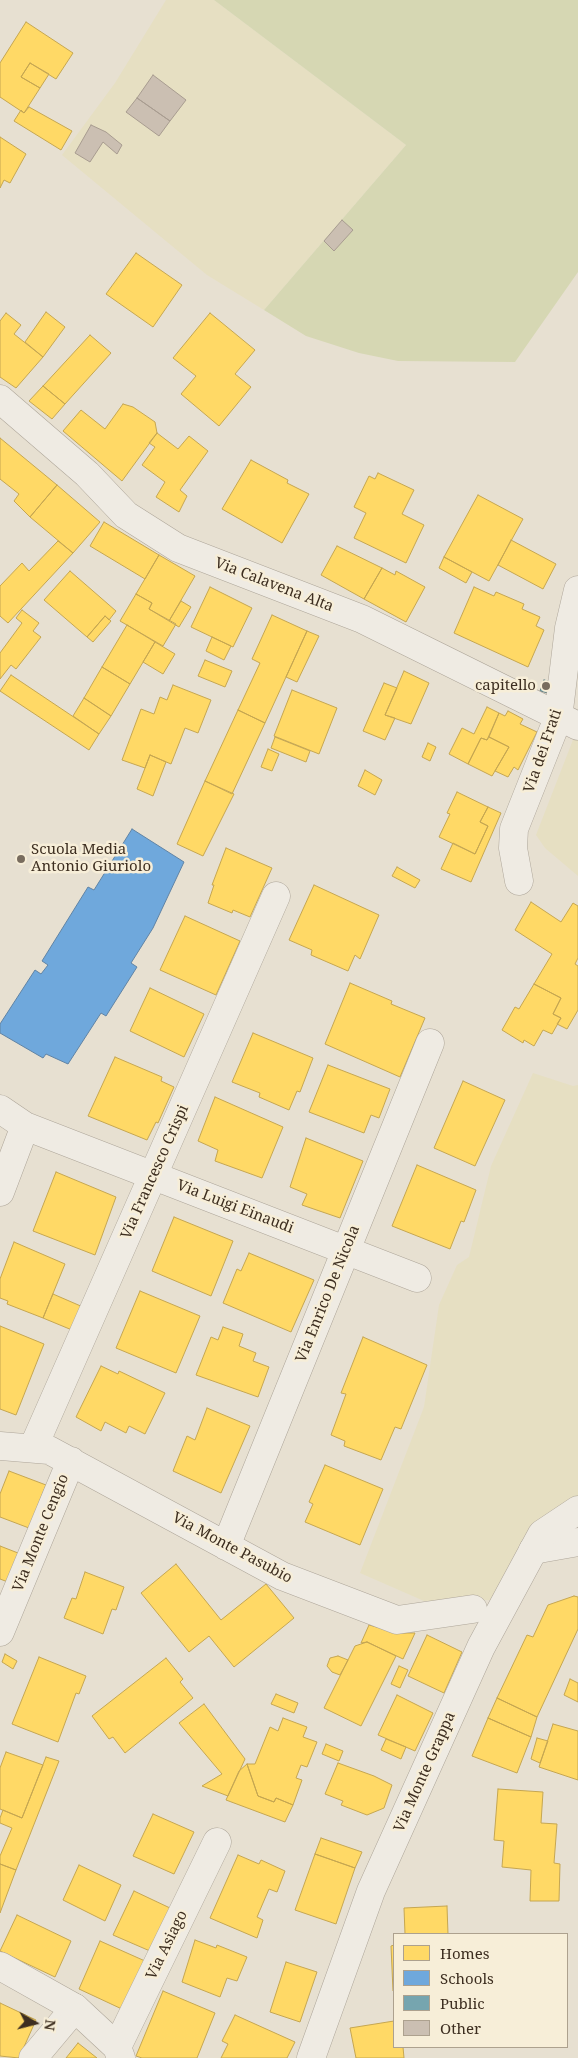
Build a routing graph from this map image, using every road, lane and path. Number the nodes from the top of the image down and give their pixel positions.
1 (0, 399) edge
2 (578, 590) edge
3 (568, 722) edge
4 (519, 880) dead end
5 (276, 896) dead end
6 (430, 1043) dead end
7 (0, 1109) edge
8 (25, 1126) junction
9 (153, 1176) junction
10 (0, 1192) edge
11 (345, 1250) junction
12 (417, 1278) dead end
13 (0, 1446) edge
14 (33, 1448) junction
15 (70, 1461) junction
16 (578, 1510) edge
17 (578, 1542) edge
18 (226, 1546) junction
19 (533, 1550) junction
20 (473, 1608) dead end
21 (0, 1632) edge
22 (217, 1842) dead end
23 (0, 1966) edge
24 (75, 2008) junction
25 (119, 2052) edge
26 (33, 2058) edge
27 (311, 2058) edge

1 - 3 street, Via Calavena Alta
2 - 3 street, Via dei Frati
3 - 4 street, Via dei Frati
5 - 9 street, Via Francesco Crispi
6 - 11 street, Via Enrico De Nicola
7 - 8 street, Via Luigi Einaudi
8 - 9 street, Via Luigi Einaudi
8 - 10 street
9 - 11 street, Via Luigi Einaudi
9 - 14 street, Via Francesco Crispi
11 - 12 street, Via Luigi Einaudi
11 - 18 street, Via Enrico De Nicola
13 - 14 street, Via Monte Pasubio
14 - 15 street, Via Monte Pasubio
15 - 18 street, Via Monte Pasubio
15 - 21 street, Via Monte Cengio
16 - 19 street, Via Monte Grappa
17 - 19 street
18 - 20 street, Via Monte Pasubio
19 - 27 street, Via Monte Grappa
22 - 25 street, Via Asiago
23 - 24 street
24 - 25 street
24 - 26 street

